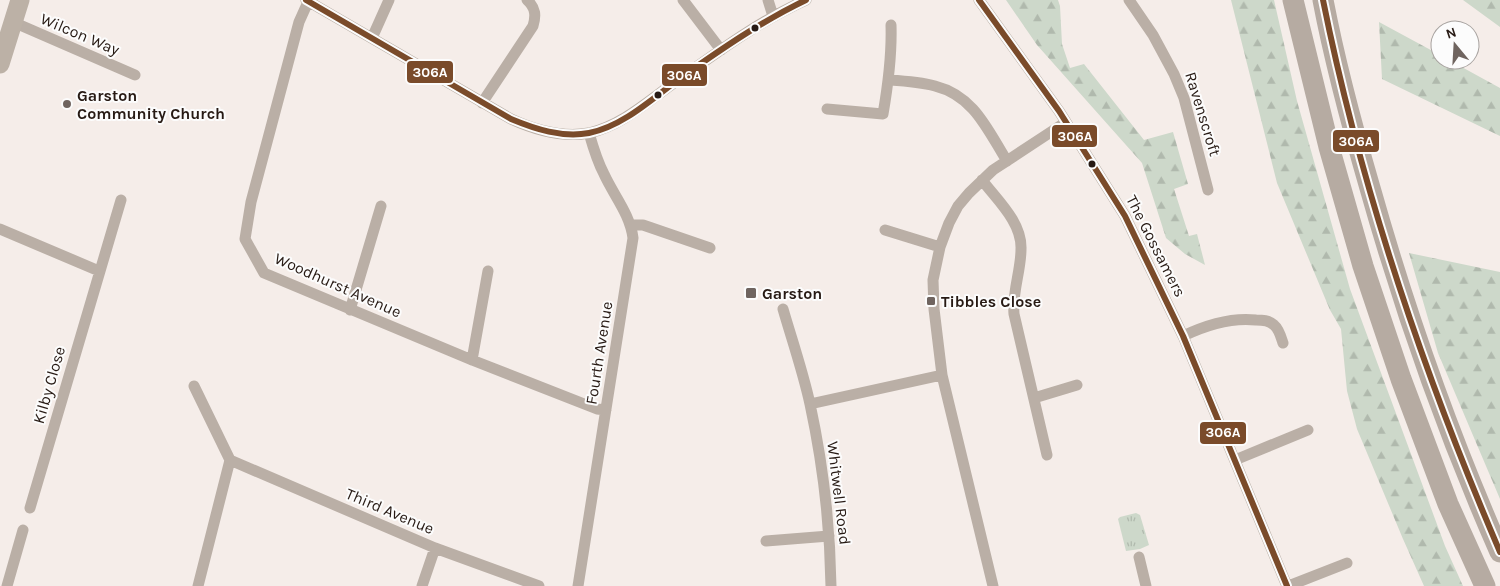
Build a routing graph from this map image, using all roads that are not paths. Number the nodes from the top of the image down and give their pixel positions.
1 (20, 0) edge
2 (389, 0) edge
3 (527, 0) edge
4 (683, 0) edge
5 (768, 0) edge
6 (806, 0) edge
7 (979, 0) edge
8 (1129, 0) edge
9 (1293, 0) edge
10 (1323, 0) edge
11 (307, 1) edge
12 (774, 16) junction
13 (13, 22) junction
14 (891, 25) dead end
15 (372, 38) junction
16 (721, 50) junction
17 (0, 64) edge
18 (135, 75) dead end
19 (889, 80) junction
20 (482, 103) junction
21 (827, 109) dead end
22 (1066, 122) junction
23 (589, 133) junction
24 (1007, 161) junction
25 (982, 180) junction
26 (1208, 190) dead end
27 (121, 200) dead end
28 (381, 206) dead end
29 (631, 224) junction
30 (0, 229) edge
31 (885, 230) dead end
32 (940, 247) junction
33 (710, 248) dead end
34 (99, 271) junction
35 (488, 271) dead end
36 (783, 308) dead end
37 (350, 310) junction
38 (1183, 336) junction
39 (1283, 342) dead end
40 (472, 360) junction
41 (942, 375) junction
42 (1077, 385) dead end
43 (194, 386) dead end
44 (1034, 398) junction
45 (810, 404) junction
46 (606, 410) junction
47 (1308, 430) dead end
48 (1047, 455) dead end
49 (230, 460) junction
50 (1235, 460) junction
51 (30, 508) dead end
52 (23, 530) dead end
53 (829, 536) junction
54 (766, 541) dead end
55 (435, 548) junction
56 (1500, 552) edge
57 (1139, 557) dead end
58 (1347, 562) dead end
59 (7, 586) edge
60 (198, 586) edge
61 (422, 586) edge
62 (539, 586) edge
63 (578, 586) edge
64 (831, 586) edge
65 (993, 586) edge
66 (1146, 586) edge
67 (1288, 586) edge
68 (1485, 586) edge

1 - 13 main road
2 - 15 street
3 - 20 street
4 - 16 street
5 - 12 street
6 - 12 street
7 - 22 street, The Gossamers
8 - 26 street, Ravenscroft
9 - 68 highway
10 - 56 highway
11 - 15 street
11 - 37 street, Woodhurst Avenue
12 - 16 street
13 - 17 main road
13 - 18 street, Wilcon Way
14 - 19 street
15 - 20 street
16 - 23 street
19 - 21 street
19 - 24 street
20 - 23 street
22 - 24 street
22 - 38 street, The Gossamers
23 - 29 street, Fourth Avenue
24 - 25 street
25 - 32 street
25 - 44 street
27 - 34 street, Kilby Close
28 - 37 street
29 - 33 street
29 - 46 street, Fourth Avenue
30 - 34 street
31 - 32 street
32 - 41 street
34 - 51 street, Kilby Close
35 - 40 street
36 - 45 street, Whitwell Road
37 - 40 street, Woodhurst Avenue
38 - 39 street
38 - 50 street, The Gossamers
40 - 46 street, Woodhurst Avenue
41 - 45 street
41 - 65 street
42 - 44 street
43 - 49 street
44 - 48 street
45 - 53 street, Whitwell Road
46 - 63 street, Fourth Avenue
47 - 50 street
49 - 55 street, Third Avenue
49 - 60 street
50 - 67 street, The Gossamers
52 - 59 street
53 - 54 street
53 - 64 street, Whitwell Road
55 - 61 street
55 - 62 street, Third Avenue
57 - 66 street
58 - 67 street, The Gossamers

